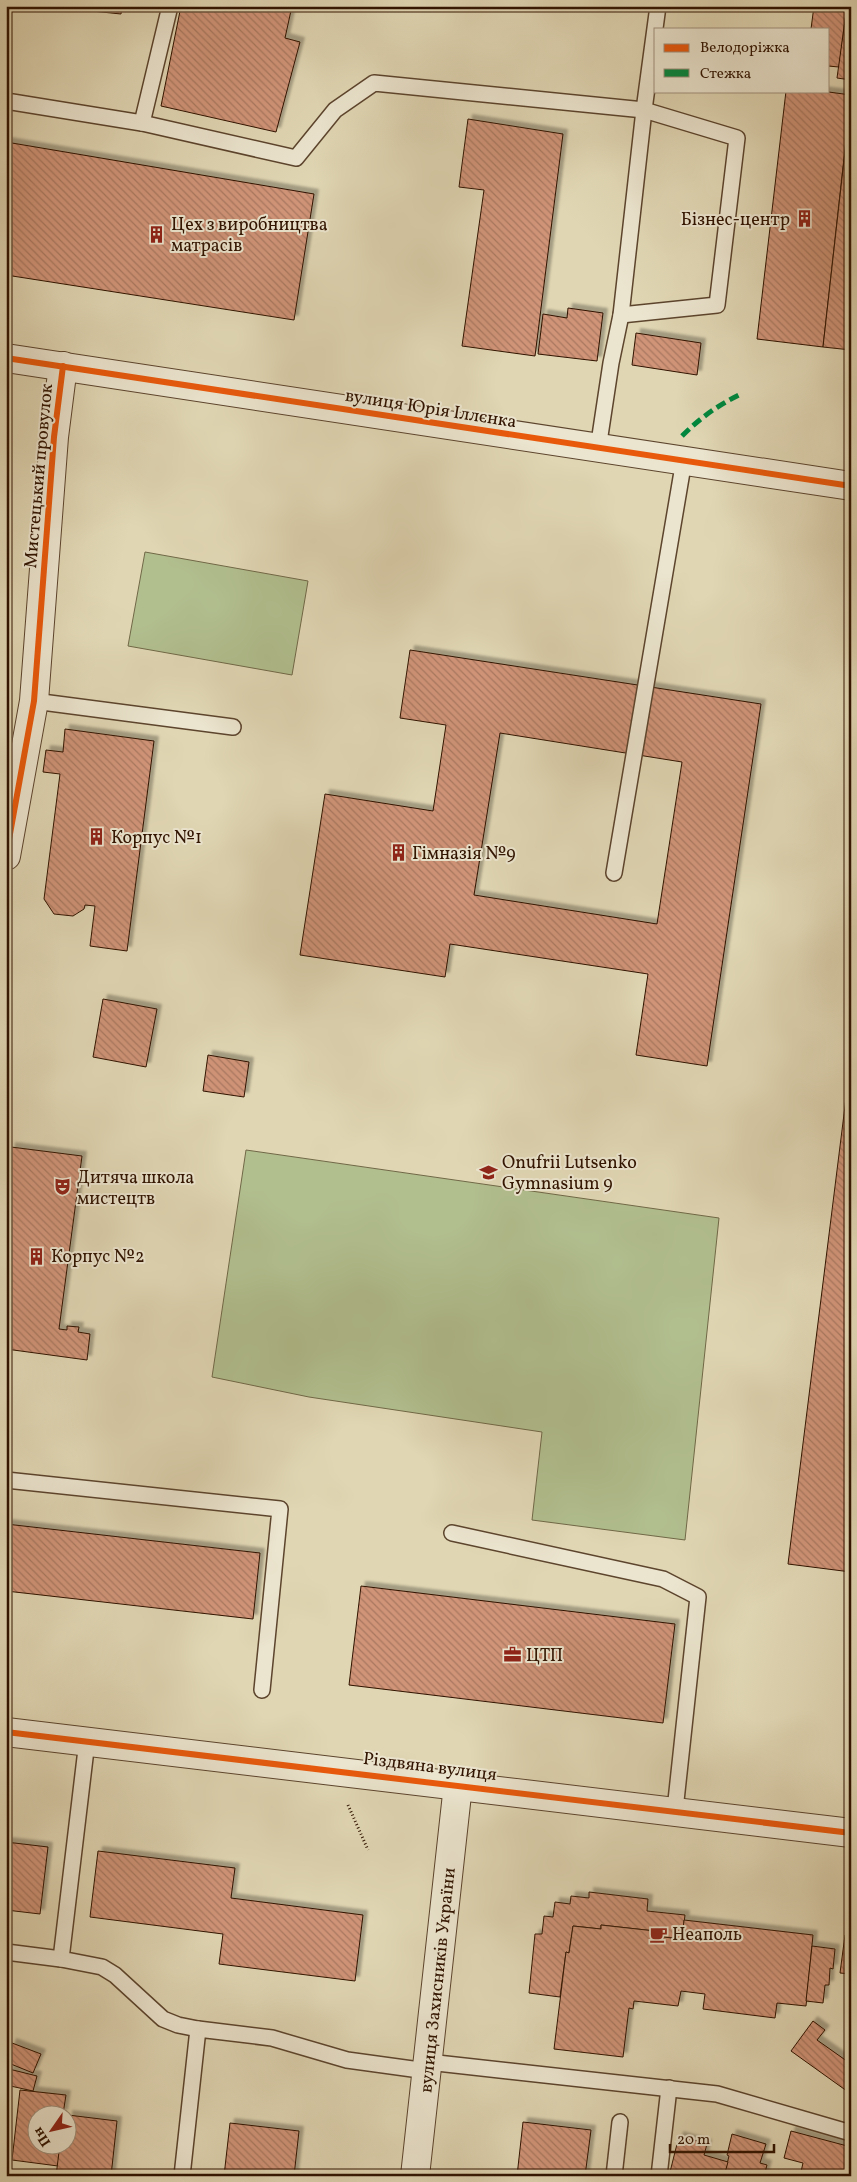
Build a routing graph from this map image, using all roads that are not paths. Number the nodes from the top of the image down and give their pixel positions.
1 (170, 6) edge
2 (658, 6) edge
3 (655, 28) edge
4 (654, 36) edge
5 (6, 101) edge
6 (644, 110) junction
7 (142, 123) junction
8 (621, 315) junction
9 (6, 358) edge
10 (63, 366) junction
11 (598, 449) junction
12 (684, 460) junction
13 (851, 486) edge
14 (34, 701) junction
15 (233, 727) dead end
16 (6, 856) edge
17 (614, 872) dead end
18 (6, 1480) edge
19 (452, 1533) dead end
20 (262, 1690) dead end
21 (6, 1732) edge
22 (87, 1741) junction
23 (458, 1784) junction
24 (675, 1810) junction
25 (851, 1833) edge
26 (6, 1952) edge
27 (61, 1959) junction
28 (198, 2029) junction
29 (427, 2067) junction
30 (668, 2088) junction
31 (620, 2122) dead end
32 (851, 2133) edge
33 (182, 2176) edge
34 (415, 2176) edge
35 (614, 2176) edge
36 (659, 2176) edge

1 - 7 lane
2 - 3 lane
4 - 6 lane
5 - 7 lane
6 - 7 lane
6 - 8 lane
6 - 8 lane
8 - 11 lane
9 - 10 street, вулиця Юрія Іллєнка
10 - 11 street, вулиця Юрія Іллєнка
10 - 14 street, Мистецький провулок
11 - 12 street, вулиця Юрія Іллєнка
12 - 13 street, вулиця Юрія Іллєнка
12 - 17 lane
14 - 15 lane
14 - 16 street, Мистецький провулок
18 - 20 lane
19 - 24 lane
21 - 22 street, Різдвяна вулиця
22 - 23 street, Різдвяна вулиця
22 - 27 lane
23 - 24 street, Різдвяна вулиця
23 - 29 street, вулиця Захисників України
24 - 25 street, Різдвяна вулиця
26 - 27 lane
27 - 28 lane
28 - 29 lane
28 - 33 lane
29 - 30 lane
29 - 34 street, вулиця Захисників України
30 - 32 lane
30 - 36 lane
31 - 35 lane

